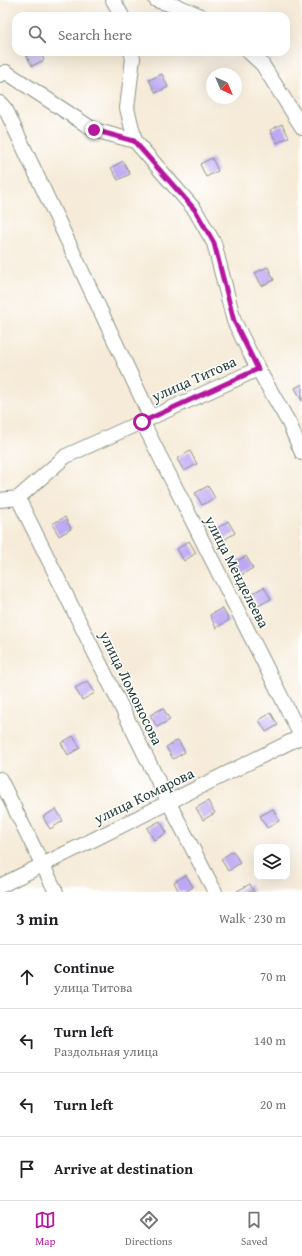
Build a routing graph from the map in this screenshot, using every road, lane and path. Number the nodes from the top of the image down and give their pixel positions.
1 (113, 0) edge
2 (156, 0) edge
3 (120, 12) edge
4 (192, 12) edge
5 (132, 56) edge
6 (253, 56) edge
7 (0, 75) edge
8 (0, 103) edge
9 (302, 127) edge
10 (134, 141) junction
11 (258, 369) junction
12 (146, 420) junction
13 (302, 453) edge
14 (18, 498) junction
15 (0, 500) edge
16 (302, 737) edge
17 (0, 779) edge
18 (169, 803) junction
19 (43, 864) junction
20 (0, 886) edge
21 (56, 892) edge
22 (215, 892) edge

1 - 3 street
2 - 4 street
5 - 10 street
6 - 9 street
7 - 10 street
8 - 12 street, улица Менделеева
10 - 11 street
11 - 12 street, улица Титова
11 - 13 street
12 - 14 street, улица Титова
12 - 16 street, улица Менделеева
14 - 15 street
14 - 18 street, улица Ломоносова
16 - 18 street, улица Комарова
17 - 19 street
18 - 19 street, улица Комарова
18 - 22 street, улица Ломоносова
19 - 20 street, улица Комарова
19 - 21 street

